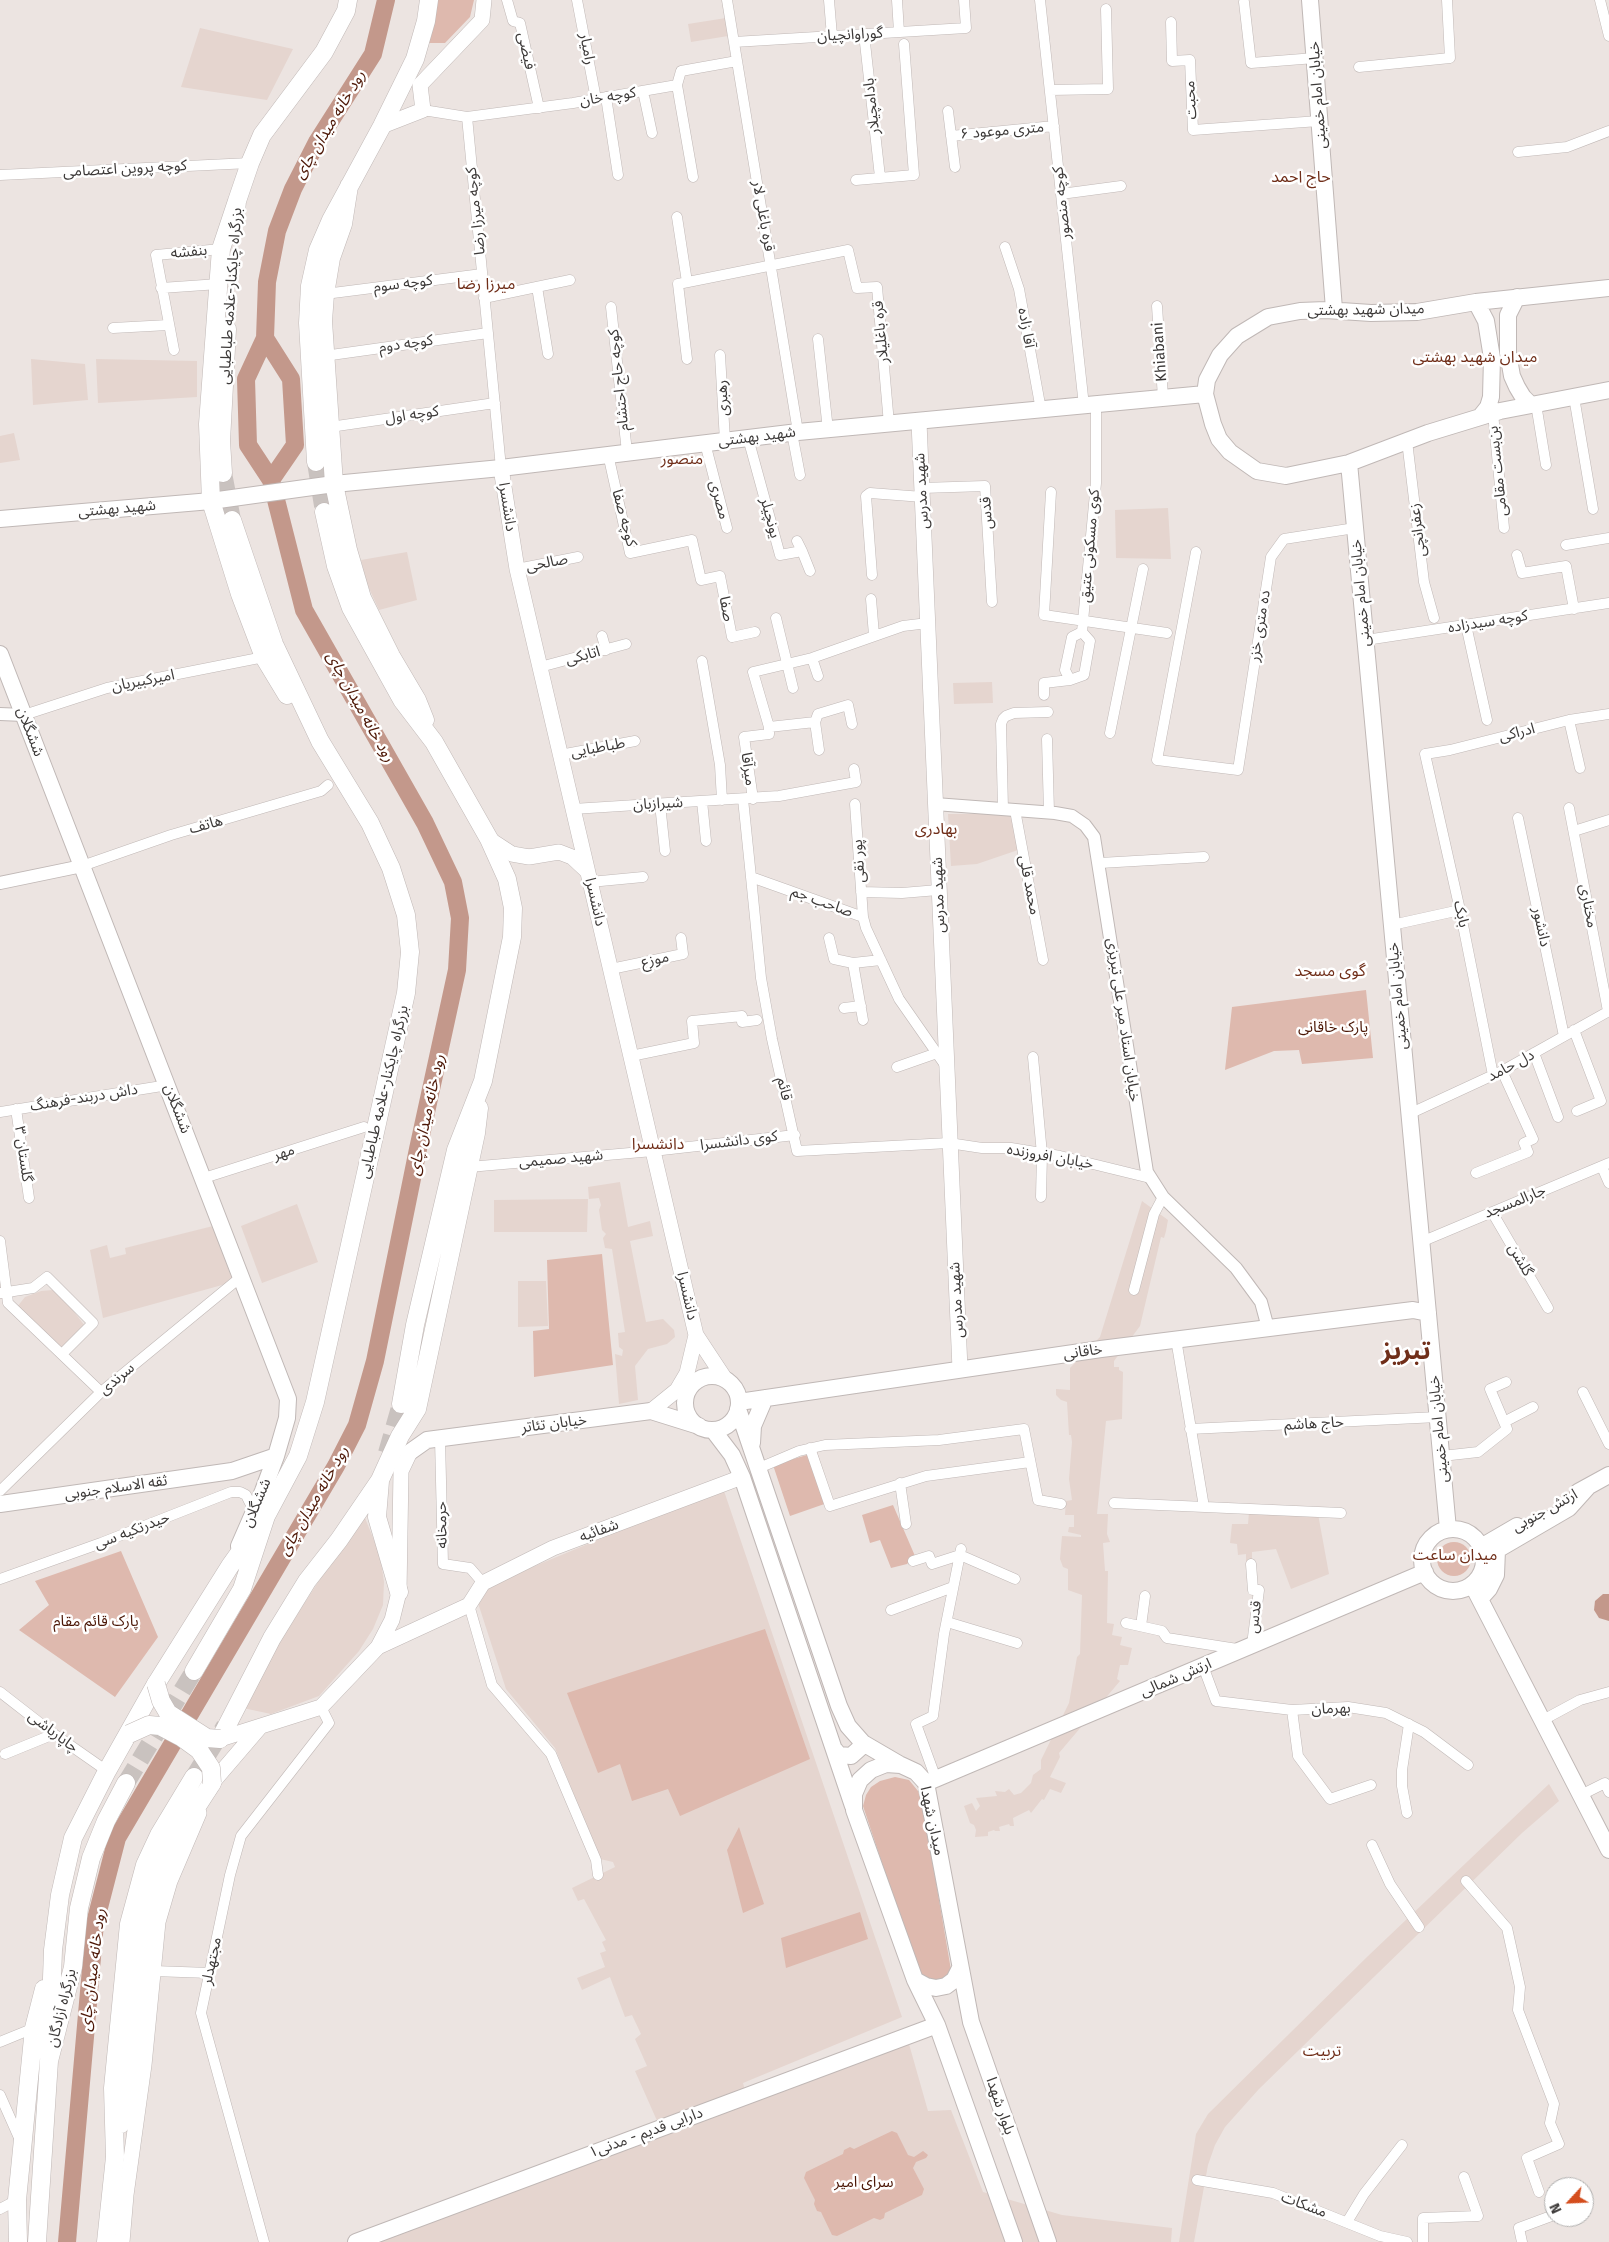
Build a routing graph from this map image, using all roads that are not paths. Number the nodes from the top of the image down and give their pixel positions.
1 (348, 0) edge
2 (430, 0) edge
3 (484, 0) edge
4 (507, 0) edge
5 (577, 0) edge
6 (727, 0) edge
7 (829, 0) edge
8 (897, 0) edge
9 (964, 0) edge
10 (1040, 0) edge
11 (1310, 0) edge
12 (1447, 0) edge
13 (1600, 0) edge
14 (1244, 2) dead end
15 (1106, 9) dead end
16 (1607, 18) edge
17 (1171, 22) dead end
18 (899, 32) junction
19 (864, 34) junction
20 (832, 36) junction
21 (1609, 36) edge
22 (734, 42) junction
23 (904, 44) dead end
24 (1315, 58) junction
25 (737, 61) junction
26 (1359, 66) dead end
27 (677, 85) junction
28 (1050, 90) junction
29 (643, 91) junction
30 (601, 98) junction
31 (539, 108) junction
32 (423, 110) junction
33 (948, 111) dead end
34 (467, 117) junction
35 (1320, 121) junction
36 (382, 126) junction
37 (1054, 126) junction
38 (1609, 130) edge
39 (652, 133) dead end
40 (951, 136) junction
41 (1518, 152) dead end
42 (250, 163) junction
43 (954, 168) dead end
44 (0, 175) edge
45 (618, 175) dead end
46 (693, 177) dead end
47 (880, 177) junction
48 (856, 180) dead end
49 (349, 186) junction
50 (1121, 186) dead end
51 (1061, 194) junction
52 (237, 201) junction
53 (677, 217) dead end
54 (1005, 247) dead end
55 (221, 249) junction
56 (772, 266) junction
57 (482, 274) junction
58 (570, 280) dead end
59 (687, 282) junction
60 (219, 284) junction
61 (537, 287) junction
62 (161, 288) junction
63 (1609, 288) edge
64 (324, 294) junction
65 (1517, 297) junction
66 (484, 298) junction
67 (1476, 302) junction
68 (1157, 306) dead end
69 (611, 307) dead end
70 (1334, 309) junction
71 (168, 325) junction
72 (113, 328) dead end
73 (488, 333) junction
74 (818, 339) dead end
75 (174, 350) dead end
76 (548, 354) dead end
77 (720, 355) dead end
78 (324, 356) junction
79 (687, 359) dead end
80 (1609, 390) edge
81 (1206, 394) junction
82 (1574, 397) junction
83 (1164, 398) junction
84 (495, 404) junction
85 (1534, 404) junction
86 (1090, 406) junction
87 (1041, 410) junction
88 (1486, 415) junction
89 (919, 422) junction
90 (889, 424) junction
91 (330, 427) junction
92 (828, 430) junction
93 (795, 432) junction
94 (748, 438) junction
95 (725, 441) junction
96 (1407, 441) junction
97 (704, 443) junction
98 (627, 452) junction
99 (608, 454) junction
100 (316, 462) tunnel mouth
101 (1349, 463) junction
102 (1546, 465) dead end
103 (501, 468) junction
104 (223, 473) tunnel mouth
105 (800, 475) dead end
106 (334, 484) junction
107 (923, 492) junction
108 (1051, 492) dead end
109 (211, 500) junction
110 (1593, 509) dead end
111 (324, 512) tunnel mouth
112 (0, 519) edge
113 (232, 520) tunnel mouth
114 (727, 528) dead end
115 (1355, 528) junction
116 (1504, 528) dead end
117 (1609, 538) edge
118 (1566, 545) dead end
119 (1196, 552) dead end
120 (1518, 555) dead end
121 (578, 556) dead end
122 (516, 569) junction
123 (1143, 569) dead end
124 (810, 571) dead end
125 (872, 575) dead end
126 (701, 580) joint
127 (872, 599) dead end
128 (992, 602) dead end
129 (1609, 603) edge
130 (1574, 608) junction
131 (776, 618) dead end
132 (1434, 618) dead end
133 (1083, 621) junction
134 (928, 623) junction
135 (1466, 625) junction
136 (1131, 628) junction
137 (755, 632) dead end
138 (1082, 632) junction
139 (1167, 634) dead end
140 (874, 635) junction
141 (602, 636) dead end
142 (1366, 640) junction
143 (626, 644) dead end
144 (606, 650) junction
145 (0, 654) edge
146 (264, 657) junction
147 (812, 658) junction
148 (702, 661) dead end
149 (788, 664) junction
150 (540, 667) junction
151 (818, 676) dead end
152 (1070, 680) junction
153 (793, 688) dead end
154 (1044, 695) dead end
155 (1048, 712) dead end
156 (0, 714) edge
157 (24, 715) junction
158 (1609, 715) edge
159 (816, 718) junction
160 (1487, 720) dead end
161 (1569, 720) junction
162 (852, 724) dead end
163 (769, 727) junction
164 (1110, 733) dead end
165 (1047, 739) dead end
166 (320, 740) junction
167 (635, 741) dead end
168 (434, 742) junction
169 (820, 750) dead end
170 (1425, 754) joint
171 (560, 755) junction
172 (1580, 768) dead end
173 (854, 769) dead end
174 (328, 785) dead end
175 (748, 799) junction
176 (722, 800) junction
177 (702, 801) junction
178 (660, 804) junction
179 (854, 804) dead end
180 (935, 804) junction
181 (1569, 808) dead end
182 (573, 809) junction
183 (1009, 809) junction
184 (1049, 812) junction
185 (1518, 818) dead end
186 (1609, 820) edge
187 (1574, 831) junction
188 (489, 839) junction
189 (706, 841) dead end
190 (665, 851) dead end
191 (1204, 857) dead end
192 (1100, 863) junction
193 (82, 866) junction
194 (589, 877) junction
195 (643, 877) dead end
196 (751, 877) junction
197 (0, 883) edge
198 (938, 890) junction
199 (861, 892) junction
200 (1460, 910) junction
201 (863, 917) junction
202 (1392, 925) junction
203 (681, 938) dead end
204 (829, 938) dead end
205 (881, 960) junction
206 (1043, 960) dead end
207 (853, 964) junction
208 (611, 969) junction
209 (861, 1006) junction
210 (844, 1008) dead end
211 (1608, 1011) edge
212 (757, 1020) dead end
213 (863, 1020) dead end
214 (1569, 1033) junction
215 (1534, 1054) junction
216 (631, 1056) junction
217 (1033, 1057) dead end
218 (941, 1059) junction
219 (897, 1067) dead end
220 (1497, 1073) junction
221 (483, 1081) junction
222 (168, 1085) junction
223 (1605, 1099) edge
224 (16, 1109) junction
225 (1577, 1111) dead end
226 (0, 1112) edge
227 (1409, 1114) junction
228 (1558, 1117) dead end
229 (364, 1127) dead end
230 (794, 1134) junction
231 (949, 1143) junction
232 (653, 1151) junction
233 (1042, 1154) junction
234 (1605, 1165) edge
235 (469, 1167) junction
236 (1476, 1173) dead end
237 (204, 1178) junction
238 (1150, 1178) junction
239 (1609, 1183) edge
240 (1041, 1197) dead end
241 (1163, 1197) junction
242 (29, 1198) dead end
243 (1492, 1212) junction
244 (0, 1241) edge
245 (1421, 1242) junction
246 (242, 1276) junction
247 (1134, 1290) dead end
248 (3, 1293) edge
249 (1548, 1308) dead end
250 (1420, 1311) junction
251 (1268, 1328) junction
252 (696, 1335) junction
253 (1176, 1339) junction
254 (62, 1354) junction
255 (960, 1369) junction
256 (725, 1379) junction
257 (1506, 1382) dead end
258 (101, 1392) junction
259 (1583, 1392) dead end
260 (765, 1398) junction
261 (401, 1404) tunnel mouth
262 (739, 1405) junction
263 (1533, 1407) dead end
264 (651, 1411) junction
265 (1438, 1417) junction
266 (1504, 1422) junction
267 (706, 1428) junction
268 (1190, 1429) junction
269 (440, 1439) junction
270 (1609, 1444) edge
271 (752, 1448) junction
272 (810, 1448) junction
273 (410, 1452) joint
274 (276, 1456) junction
275 (1442, 1456) junction
276 (1030, 1462) junction
277 (759, 1468) junction
278 (1609, 1475) edge
279 (742, 1477) junction
280 (380, 1480) junction
281 (900, 1483) junction
282 (1586, 1488) junction
283 (0, 1491) edge
284 (1114, 1503) dead end
285 (0, 1504) edge
286 (1061, 1504) dead end
287 (1204, 1507) junction
288 (1341, 1513) dead end
289 (260, 1514) junction
290 (906, 1524) dead end
291 (1448, 1529) junction
292 (1481, 1547) junction
293 (960, 1552) junction
294 (913, 1561) dead end
295 (1250, 1564) dead end
296 (1425, 1572) junction
297 (0, 1579) edge
298 (1015, 1580) dead end
299 (483, 1583) junction
300 (1472, 1584) junction
301 (953, 1587) junction
302 (399, 1592) junction
303 (1145, 1596) dead end
304 (1480, 1599) junction
305 (469, 1605) junction
306 (892, 1610) dead end
307 (947, 1622) junction
308 (1126, 1623) dead end
309 (1141, 1626) junction
310 (1017, 1643) dead end
311 (378, 1647) junction
312 (1246, 1648) junction
313 (1202, 1666) junction
314 (194, 1671) tunnel mouth
315 (156, 1684) junction
316 (0, 1692) edge
317 (1609, 1692) edge
318 (321, 1707) junction
319 (1292, 1710) junction
320 (1543, 1720) junction
321 (1409, 1724) junction
322 (260, 1727) junction
323 (54, 1734) junction
324 (129, 1734) junction
325 (220, 1739) junction
326 (861, 1742) junction
327 (835, 1750) junction
328 (5, 1754) dead end
329 (1468, 1765) dead end
330 (901, 1766) junction
331 (107, 1771) junction
332 (194, 1777) tunnel mouth
333 (931, 1781) junction
334 (212, 1783) junction
335 (126, 1784) tunnel mouth
336 (1371, 1785) dead end
337 (1609, 1792) edge
338 (1581, 1794) junction
339 (854, 1810) junction
340 (1407, 1813) dead end
341 (1372, 1845) dead end
342 (1609, 1850) edge
343 (598, 1875) dead end
344 (1466, 1881) dead end
345 (1419, 1927) dead end
346 (53, 1950) junction
347 (960, 1968) junction
348 (154, 1971) junction
349 (210, 1973) junction
350 (914, 1980) junction
351 (937, 2026) junction
352 (34, 2028) junction
353 (0, 2042) edge
354 (49, 2061) junction
355 (0, 2095) edge
356 (22, 2145) junction
357 (1402, 2145) dead end
358 (115, 2157) junction
359 (1464, 2177) dead end
360 (1197, 2180) dead end
361 (1539, 2192) dead end
362 (17, 2200) junction
363 (0, 2209) edge
364 (1544, 2219) edge
365 (1347, 2222) junction
366 (18, 2242) edge
367 (37, 2242) edge
368 (106, 2242) edge
369 (122, 2242) edge
370 (264, 2242) edge
371 (356, 2242) edge
372 (1014, 2242) edge
373 (1048, 2242) edge
374 (1407, 2242) edge
375 (1423, 2242) edge
376 (1522, 2242) edge

1 - 42 highway, بزرگراه چایکنار-علامه طباطبایی
2 - 36 highway
3 - 32 main road
4 - 31 street, فیضی
5 - 30 street, رامیار
6 - 22 street, قره باغلی لار
7 - 20 street
8 - 18 street
9 - 18 street, گوراوانچیان
10 - 28 street, کوچه منصور
11 - 24 main road, خیابان امام خمینی
12 - 26 street
13 - 16 street
14 - 24 street
15 - 28 street
16 - 21 street
17 - 35 street, محبت
18 - 19 street, گوراوانچیان
19 - 20 street, گوراوانچیان
19 - 47 street, بادامچیلار
20 - 22 street, گوراوانچیان
22 - 25 street, قره باغلی لار
23 - 47 street
24 - 35 main road, خیابان امام خمینی
25 - 27 street
25 - 56 street, قره باغلی لار
27 - 29 street, کوچه خان
27 - 46 street
28 - 37 street, کوچه منصور
29 - 30 street, کوچه خان
29 - 39 street
30 - 31 street, کوچه خان
30 - 45 street, رامیار
31 - 34 street, کوچه خان
32 - 34 street
32 - 36 main road
33 - 40 street
34 - 57 street, کوچه میرزا رضا
35 - 70 main road, خیابان امام خمینی
36 - 49 highway
37 - 40 street, ۶ متری موعود
37 - 51 street, کوچه منصور
38 - 41 street
40 - 43 street
42 - 44 street, کوچه پروین اعتصامی
42 - 52 highway, بزرگراه چایکنار-علامه طباطبایی
47 - 48 street
49 - 64 highway
49 - 100 highway
50 - 51 street
51 - 86 street, کوچه منصور
52 - 55 highway
52 - 104 highway, بزرگراه چایکنار-علامه طباطبایی
53 - 59 street
54 - 87 street, آقا زاده
55 - 60 highway
55 - 62 street, بنفشه
56 - 59 street
56 - 90 street, قره باغلیلار
56 - 93 street, قره باغلی لار
57 - 64 street, کوچه سوم
57 - 66 street, کوچه میرزا رضا
58 - 61 street
59 - 79 street
60 - 62 street
60 - 109 highway
61 - 66 street
61 - 76 street
62 - 71 street
63 - 65 main road, میدان شهید بهشتی
64 - 78 highway
65 - 67 main road, میدان شهید بهشتی
65 - 85 main road
66 - 73 street, کوچه میرزا رضا
67 - 70 main road, میدان شهید بهشتی
67 - 88 main road
68 - 83 street, Khiabani
69 - 98 street, کوچه حاج احتشام
70 - 81 main road, میدان شهید بهشتی
71 - 72 street
71 - 75 street
73 - 78 street, کوچه دوم
73 - 84 street, کوچه میرزا رضا
74 - 92 street
77 - 95 street, رهبری
78 - 91 highway
80 - 82 main road, میدان شهید بهشتی
81 - 83 main road, شهید بهشتى
81 - 101 main road, میدان شهید بهشتی
82 - 85 main road, میدان شهید بهشتی
82 - 110 street
83 - 86 main road, شهید بهشتى
84 - 91 street, کوچه اول
84 - 103 street, کوچه میرزا رضا
85 - 88 main road, میدان شهید بهشتی
85 - 102 street
86 - 87 main road, شهید بهشتى
86 - 133 street, کوی مسکونی عتیق
87 - 89 main road, شهید بهشتى
88 - 96 main road, میدان شهید بهشتی
88 - 116 street, بن‌بست مقامی
89 - 90 main road, شهید بهشتى
89 - 107 main road, شهید مدرس
90 - 92 main road, شهید بهشتى
91 - 106 highway
92 - 93 main road, شهید بهشتى
93 - 94 main road, شهید بهشتى
93 - 105 street, قره باغلی لار
94 - 95 main road, شهید بهشتى
94 - 124 street, یونچیلر
95 - 97 main road, شهید بهشتى
96 - 101 main road, میدان شهید بهشتی
96 - 132 street, زعفرانچی
97 - 98 main road, شهید بهشتى
97 - 114 street, مصری
98 - 99 main road, شهید بهشتى
99 - 103 main road, شهید بهشتى
99 - 126 street, کوچه صفا
101 - 115 main road, خیابان امام خمینی
103 - 106 main road, شهید بهشتى
103 - 122 main road, دانشسرا
106 - 109 main road, شهید بهشتى
106 - 168 highway
107 - 125 street
107 - 128 street, قدس
107 - 134 main road, شهید مدرس
108 - 133 street
109 - 112 main road, شهید بهشتى
109 - 146 highway
111 - 168 highway
113 - 166 highway, بزرگراه چایکنار-علامه طباطبایی
115 - 119 street, ده متری خزر
115 - 142 main road, خیابان امام خمینی
117 - 118 street
120 - 130 street
121 - 122 street, صالحی
122 - 150 main road, دانشسرا
123 - 136 street
126 - 137 street, صفا
127 - 140 street
129 - 130 street, کوچه سیدزاده
130 - 135 street, کوچه سیدزاده
131 - 149 street
133 - 136 street
133 - 138 street, کوی مسکونی عتیق
134 - 140 street
134 - 180 main road, شهید مدرس
135 - 142 street, کوچه سیدزاده
135 - 160 street, ادراکی
136 - 139 street
136 - 164 street
138 - 152 street, کوی مسکونی عتیق
138 - 152 street
140 - 147 street
141 - 144 street
142 - 202 main road, خیابان امام خمینی
143 - 144 street, اتابکی
144 - 150 street, اتابکی
145 - 157 main road, ششگلان
146 - 157 street, امیرکبیریان
146 - 166 highway
147 - 149 street
147 - 151 street
148 - 176 street
149 - 153 street
149 - 163 street
150 - 171 main road, دانشسرا
152 - 154 street
155 - 183 street, محمد قلی
156 - 157 street
157 - 193 main road, ششگلان
158 - 161 street, ادراکی
159 - 162 street, میرآقا
159 - 163 street, میرآقا
159 - 169 street
161 - 170 street, ادراکی
161 - 172 street
163 - 175 street, میرآقا
165 - 184 street
166 - 289 highway, بزرگراه چایکنار-علامه طباطبایی
167 - 171 street, طباطبایی
168 - 188 highway
170 - 200 street, بابک
171 - 182 main road, دانشسرا
173 - 175 street, شیرازبان
174 - 193 street, هاتف
175 - 176 street, شیرازبان
175 - 196 street
176 - 177 street, شیرازبان
177 - 178 street, شیرازبان
177 - 189 street
178 - 182 street, شیرازبان
178 - 190 street
179 - 199 street, پور نقی
180 - 183 street, خیابان استاد میر علی تبریزی
180 - 198 main road, شهید مدرس
181 - 187 street, مختاری
182 - 194 main road, دانشسرا
183 - 184 street, خیابان استاد میر علی تبریزی
183 - 206 street, محمد قلی
184 - 192 street, خیابان استاد میر علی تبریزی
185 - 214 street, دانشور
186 - 187 street
187 - 211 street, مختاری
188 - 194 main road
188 - 221 highway
191 - 192 street
192 - 238 street, خیابان استاد میر علی تبریزی
193 - 197 street
193 - 222 main road, ششگلان
194 - 195 street
194 - 208 main road, دانشسرا
196 - 201 street, صاحب جم
196 - 230 street, قائم
198 - 199 street
198 - 218 main road, شهید مدرس
199 - 201 street, پور نقی
200 - 202 street
200 - 220 street, بابک
201 - 205 street, صاحب جم
202 - 227 main road, خیابان امام خمینی
203 - 208 street, موزع
204 - 207 street
205 - 207 street
205 - 218 street, صاحب جم
207 - 209 street
208 - 216 main road, دانشسرا
209 - 210 street
209 - 213 street
211 - 214 street, دل حامد
212 - 216 street
214 - 215 street, دل حامد
214 - 223 street, دانشور
215 - 220 street, دل حامد
215 - 228 street
216 - 232 main road, دانشسرا
217 - 233 street
218 - 219 street
218 - 231 main road, شهید مدرس
220 - 227 street, دل حامد
220 - 236 street, بابک
221 - 235 highway
221 - 261 highway
222 - 224 street, داش دربند-فرهنگ
222 - 237 main road, ششگلان
223 - 225 street
224 - 226 street, داش دربند-فرهنگ
224 - 242 street, گلستان ۳
227 - 245 main road, خیابان امام خمینی
229 - 237 street, مهر
230 - 231 street, قائم
230 - 232 street, کوی دانشسرا
231 - 233 street, خیابان افروزنده
231 - 255 main road, شهید مدرس
232 - 235 street, شهید صمیمی
232 - 252 main road, دانشسرا
233 - 238 street, خیابان افروزنده
233 - 240 street
234 - 239 street
234 - 243 street, جارالمسجد
235 - 280 highway
237 - 246 main road, ششگلان
238 - 241 street, خیابان استاد میر علی تبریزی
241 - 247 street
241 - 251 street, خیابان استاد میر علی تبریزی
243 - 245 street, جارالمسجد
243 - 249 street, گلشن
244 - 248 street
245 - 250 main road, خیابان امام خمینی
246 - 258 street, سرندی
246 - 274 main road, ششگلان
248 - 254 street
248 - 254 street
250 - 251 main road, خاقانی
250 - 265 main road, خیابان امام خمینی
251 - 253 main road, خاقانی
252 - 256 main road
252 - 264 main road
253 - 255 main road, خاقانی
253 - 268 street
254 - 258 street
255 - 260 main road, خاقانی
256 - 262 main road
256 - 267 main road
257 - 266 street
258 - 283 street, سرندی
259 - 270 street
260 - 262 main road, خاقانی
260 - 271 main road
262 - 267 main road
262 - 271 main road
263 - 266 street
264 - 267 main road, خیابان تئاتر
264 - 269 main road, خیابان تئاتر
265 - 268 street, حاج هاشم
265 - 275 main road, خیابان امام خمینی
266 - 275 street
267 - 279 main road
268 - 287 street
269 - 273 main road, خیابان تئاتر
269 - 299 street, حرمخانه
271 - 277 main road
272 - 276 street
272 - 277 street
272 - 281 street
273 - 302 main road
274 - 285 main road, ثقه الاسلام جنوبی
274 - 289 main road, ششگلان
275 - 291 main road, خیابان امام خمینی
276 - 281 street
276 - 286 street
277 - 326 main road
278 - 282 main road, ارتش جنوبی
279 - 299 main road, شفائیه
279 - 327 main road
280 - 302 highway
280 - 325 highway
281 - 290 street
282 - 292 main road, ارتش جنوبی
282 - 304 main road
284 - 287 street
287 - 288 street
289 - 297 street, حیدرتکیه سی
289 - 314 highway, بزرگراه چایکنار-علامه طباطبایی
289 - 315 highway
291 - 292 main road
291 - 296 main road
292 - 300 main road
293 - 294 street
293 - 298 street
293 - 301 street
295 - 312 street, قدس
296 - 300 main road
296 - 312 main road, ارتش شمالی
299 - 305 main road
300 - 304 main road
301 - 306 street
301 - 307 street
302 - 311 main road
303 - 309 street
304 - 320 main road
305 - 311 main road
305 - 343 street
307 - 310 street
307 - 333 street
308 - 309 street
309 - 312 street
311 - 318 main road
312 - 313 main road, ارتش شمالی
313 - 319 street, بهرمان
313 - 333 main road, ارتش شمالی
315 - 324 highway
315 - 325 highway, bridge
316 - 323 street, چاپارباشی
317 - 320 street
318 - 322 main road
318 - 349 street, مجتهدلر
319 - 321 street, بهرمان
319 - 336 street
320 - 338 main road
321 - 329 street, بهرمان
321 - 340 street
322 - 325 main road
322 - 334 main road
323 - 328 street
323 - 331 street, چاپارباشی
324 - 331 highway
324 - 334 highway, bridge
326 - 327 main road
326 - 330 main road, میدان شهدا
327 - 339 main road
330 - 333 main road, میدان شهدا
330 - 339 main road
331 - 346 highway
332 - 358 highway
333 - 347 main road, میدان شهدا
334 - 348 main road
334 - 358 highway
335 - 354 highway, بزرگراه آزادگان
337 - 338 street
338 - 342 main road
339 - 350 main road
341 - 345 street
344 - 361 street
346 - 352 highway
346 - 354 highway
347 - 350 main road
347 - 373 main road, بلوار شهدا
348 - 349 street
348 - 369 main road
349 - 370 street, مجتهدلر
350 - 351 main road
351 - 371 main road, دارایی قدیم - مدنی۱
351 - 372 main road
352 - 353 street
352 - 356 highway
354 - 367 highway, بزرگراه آزادگان
355 - 356 street
356 - 362 highway
357 - 365 street
358 - 368 highway
359 - 375 street
360 - 365 street, مشکات
362 - 363 street
362 - 366 highway
364 - 376 street
365 - 374 street, مشکات

